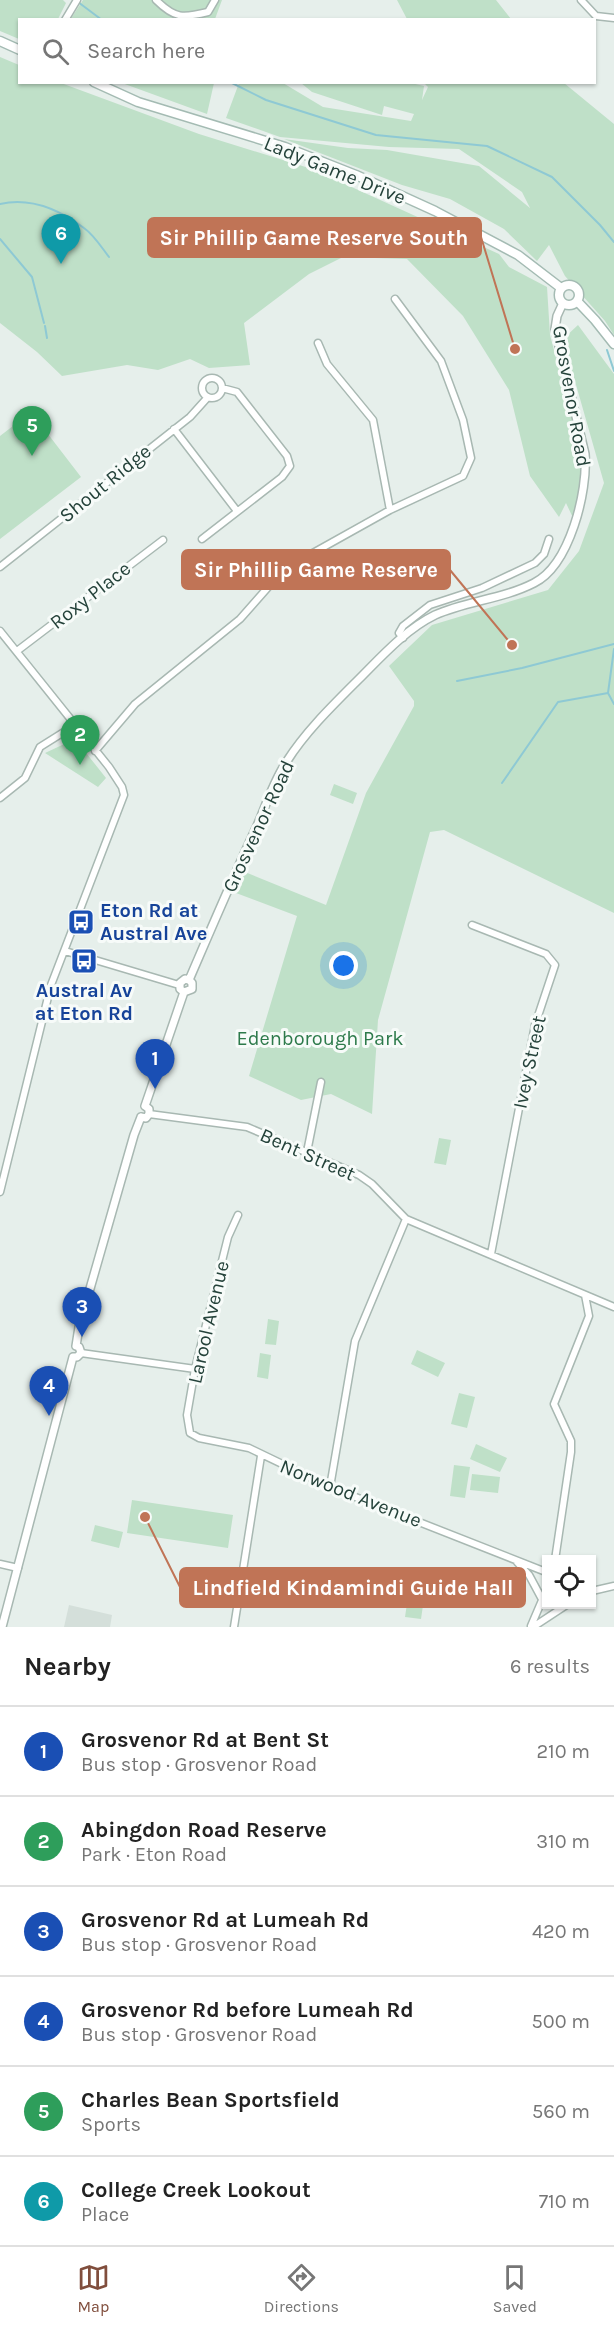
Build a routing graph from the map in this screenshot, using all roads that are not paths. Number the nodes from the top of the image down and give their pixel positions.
1 (77, 0) edge
2 (156, 0) edge
3 (215, 0) edge
4 (581, 0) edge
5 (66, 18) edge
6 (614, 18) edge
7 (0, 41) edge
8 (18, 49) edge
9 (98, 84) edge
10 (561, 288) junction
11 (395, 298) dead end
12 (577, 300) junction
13 (563, 303) junction
14 (318, 343) dead end
15 (614, 345) edge
16 (222, 387) junction
17 (208, 397) junction
18 (174, 429) junction
19 (390, 510) junction
20 (237, 511) junction
21 (202, 539) dead end
22 (549, 539) dead end
23 (163, 540) dead end
24 (0, 567) edge
25 (0, 631) edge
26 (403, 638) junction
27 (17, 651) junction
28 (75, 725) junction
29 (95, 751) junction
30 (0, 798) edge
31 (472, 925) dead end
32 (65, 951) junction
33 (189, 980) junction
34 (179, 985) junction
35 (184, 992) junction
36 (321, 1083) dead end
37 (145, 1106) junction
38 (149, 1114) junction
39 (141, 1117) junction
40 (307, 1152) junction
41 (0, 1192) edge
42 (238, 1215) dead end
43 (406, 1219) junction
44 (491, 1254) junction
45 (585, 1295) junction
46 (614, 1307) edge
47 (76, 1346) junction
48 (81, 1353) junction
49 (73, 1356) junction
50 (195, 1370) junction
51 (189, 1430) joint
52 (261, 1456) junction
53 (330, 1486) junction
54 (556, 1555) edge
55 (514, 1559) junction
56 (0, 1564) edge
57 (18, 1568) junction
58 (542, 1570) edge
59 (614, 1586) edge
60 (596, 1590) edge
61 (542, 1599) edge
62 (542, 1603) edge
63 (561, 1609) edge
64 (2, 1627) edge
65 (234, 1627) edge
66 (532, 1627) edge

1 - 5 street
2 - 3 street
4 - 6 street
7 - 8 main road
9 - 10 main road, Lady Game Drive
10 - 12 main road
10 - 13 main road
11 - 19 street
12 - 13 main road
12 - 15 main road
13 - 26 street, Grosvenor Road
14 - 19 street
16 - 17 street
16 - 17 street
16 - 20 street
17 - 18 street, Shout Ridge
18 - 20 street
18 - 24 street, Shout Ridge
19 - 29 street
20 - 21 street
22 - 26 street, Grosvenor Road
23 - 27 street, Roxy Place
25 - 27 street
26 - 33 street, Grosvenor Road
27 - 28 street
28 - 29 street
28 - 30 street
29 - 32 street
31 - 44 street, Ivey Street
32 - 34 street
32 - 41 street
33 - 34 street
33 - 35 street
34 - 35 street
35 - 37 street
36 - 40 street
37 - 38 street
37 - 39 street
38 - 39 street
38 - 40 street, Bent Street
39 - 47 street
40 - 43 street, Bent Street
42 - 50 street, Larool Avenue
43 - 44 street, Bent Street
43 - 53 street
44 - 45 street, Bent Street
45 - 46 street, Bent Street
45 - 54 street
47 - 48 street
47 - 49 street
48 - 49 street
48 - 50 street
49 - 57 street
50 - 51 street, Larool Avenue
51 - 52 street, Norwood Avenue
52 - 53 street, Norwood Avenue
52 - 65 street
53 - 55 street, Norwood Avenue
55 - 58 street, Norwood Avenue
55 - 61 street, Norwood Avenue
56 - 57 street
57 - 64 street
59 - 60 street
62 - 66 street
63 - 66 street

